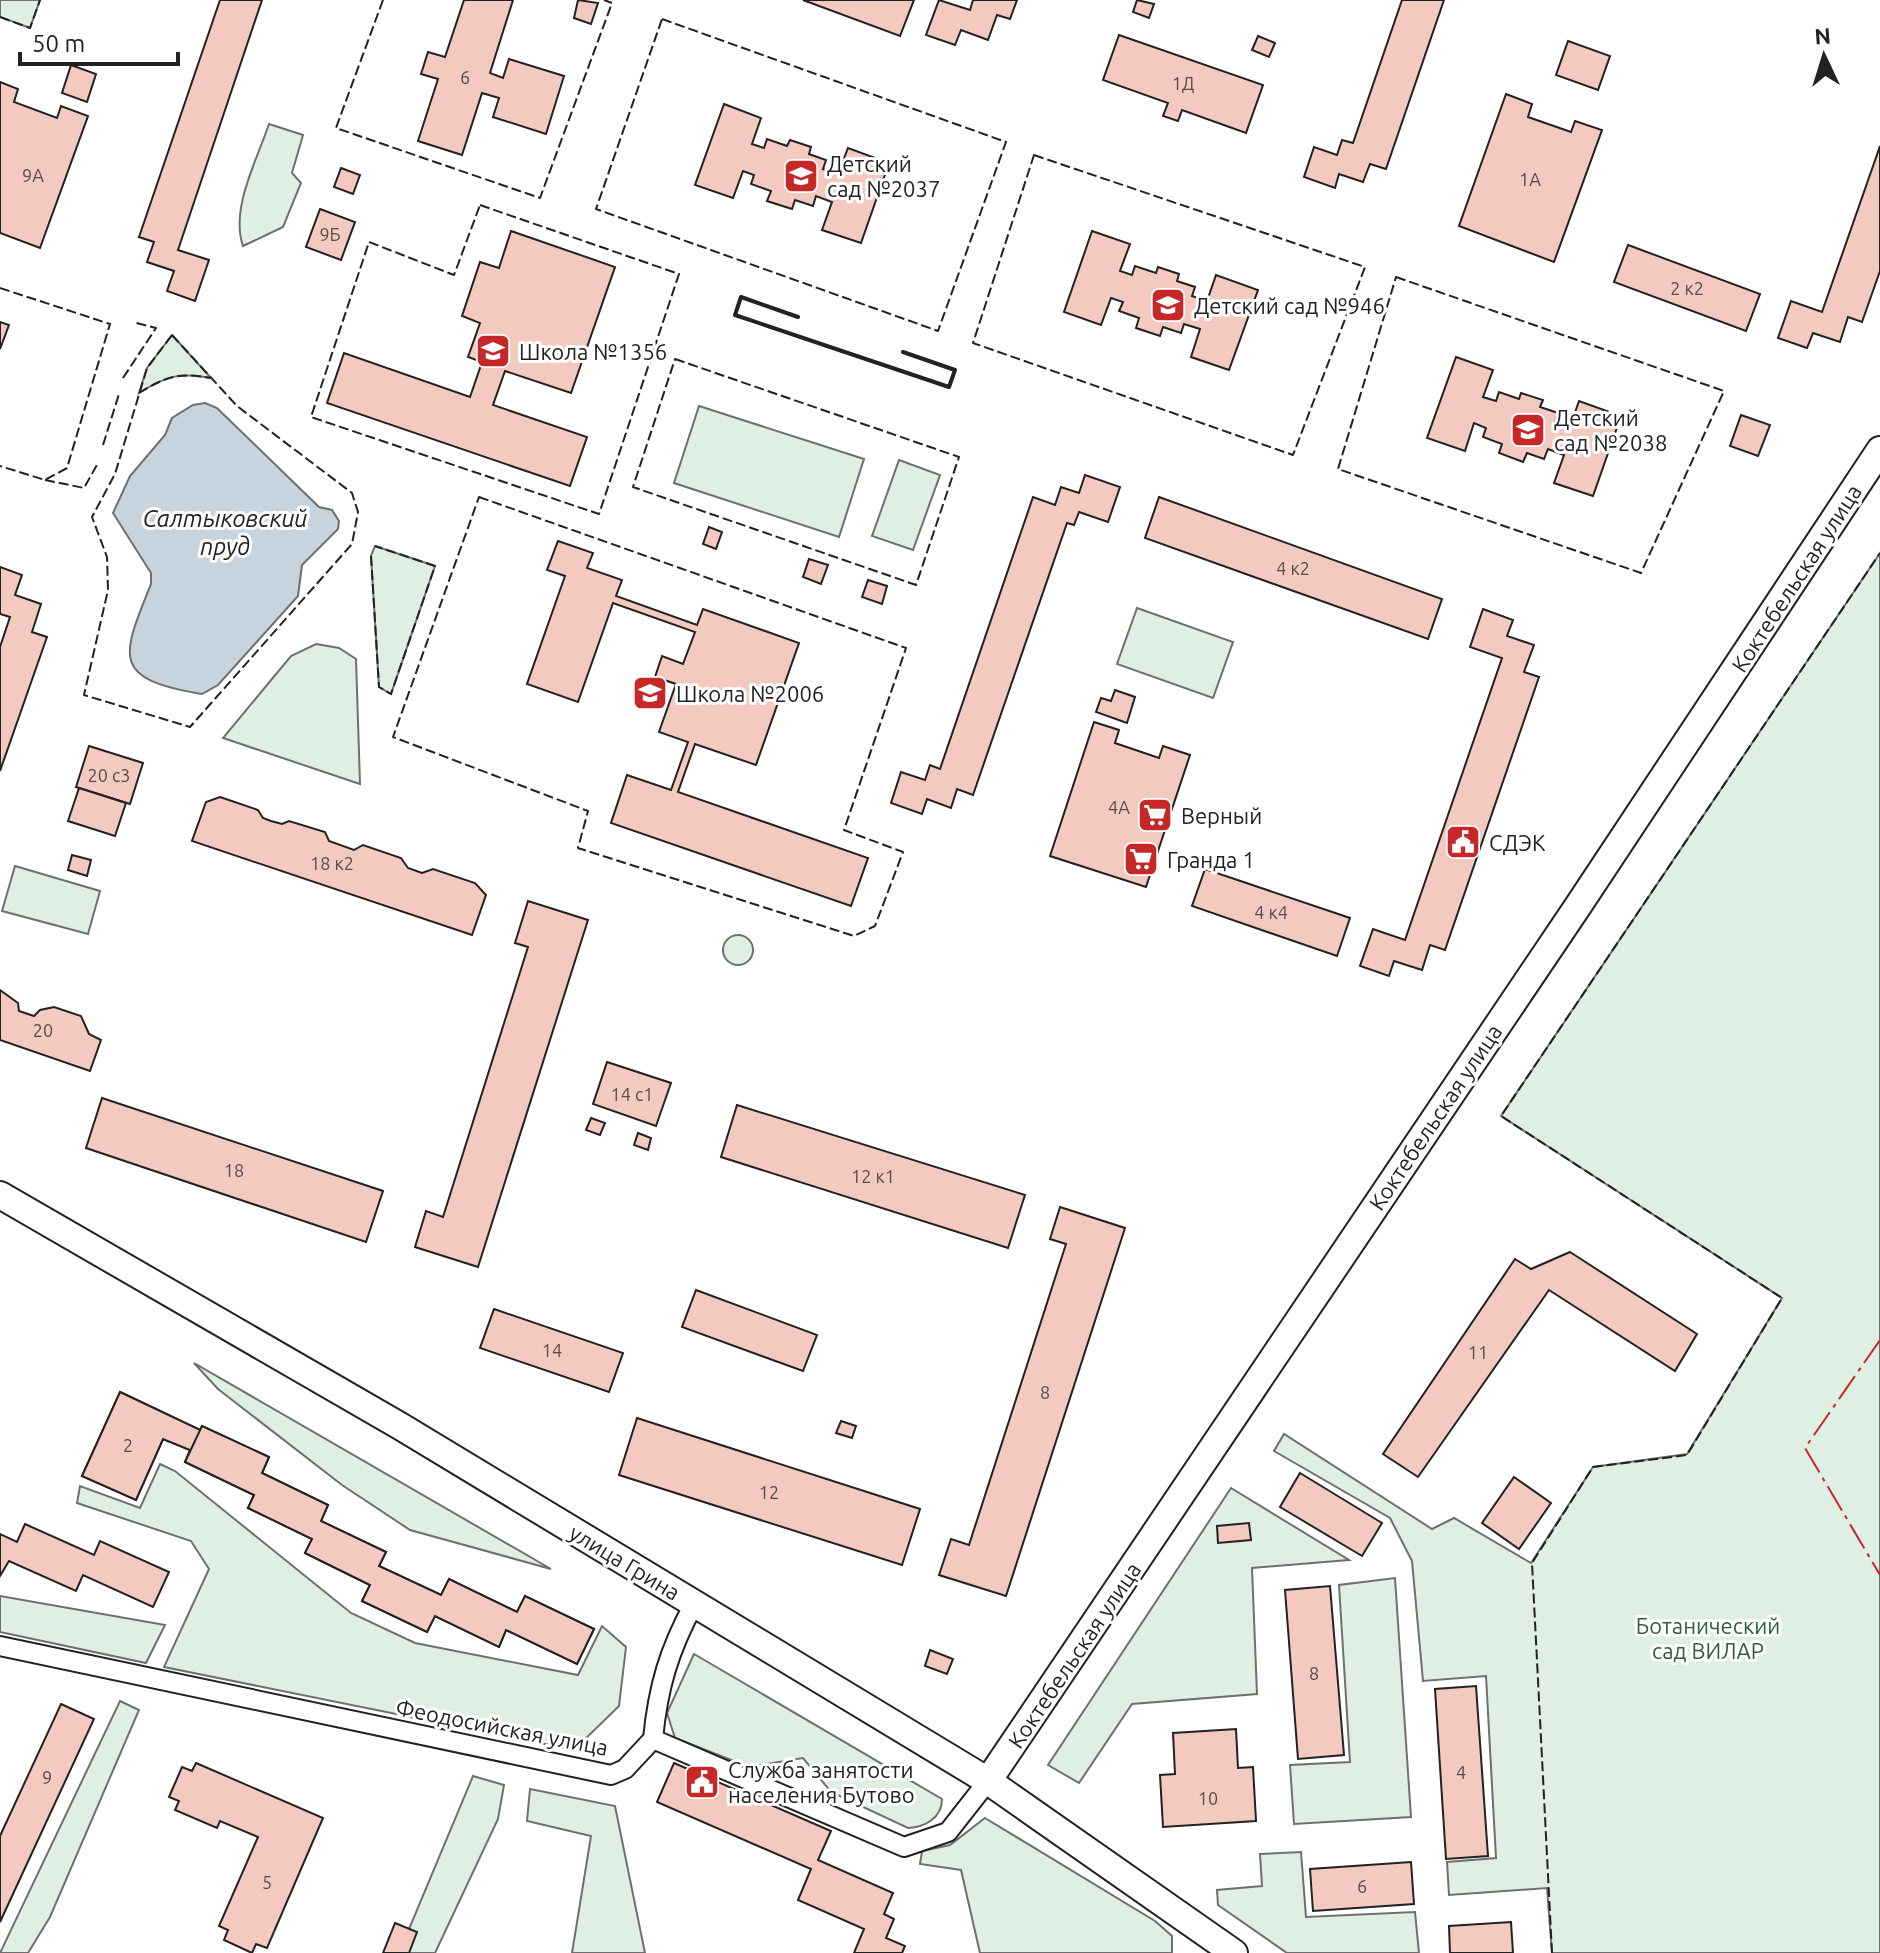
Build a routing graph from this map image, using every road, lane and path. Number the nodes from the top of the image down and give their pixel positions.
1 (1880, 450) edge
2 (0, 1195) edge
3 (694, 1604) junction
4 (0, 1646) edge
5 (653, 1739) junction
6 (988, 1781) junction
7 (1234, 1953) edge

1 - 6 street, Коктебельская улица
2 - 3 street, улица Грина
3 - 5 street
3 - 6 street, улица Грина
4 - 5 street, Феодосийская улица
5 - 6 street
6 - 7 street, улица Грина

